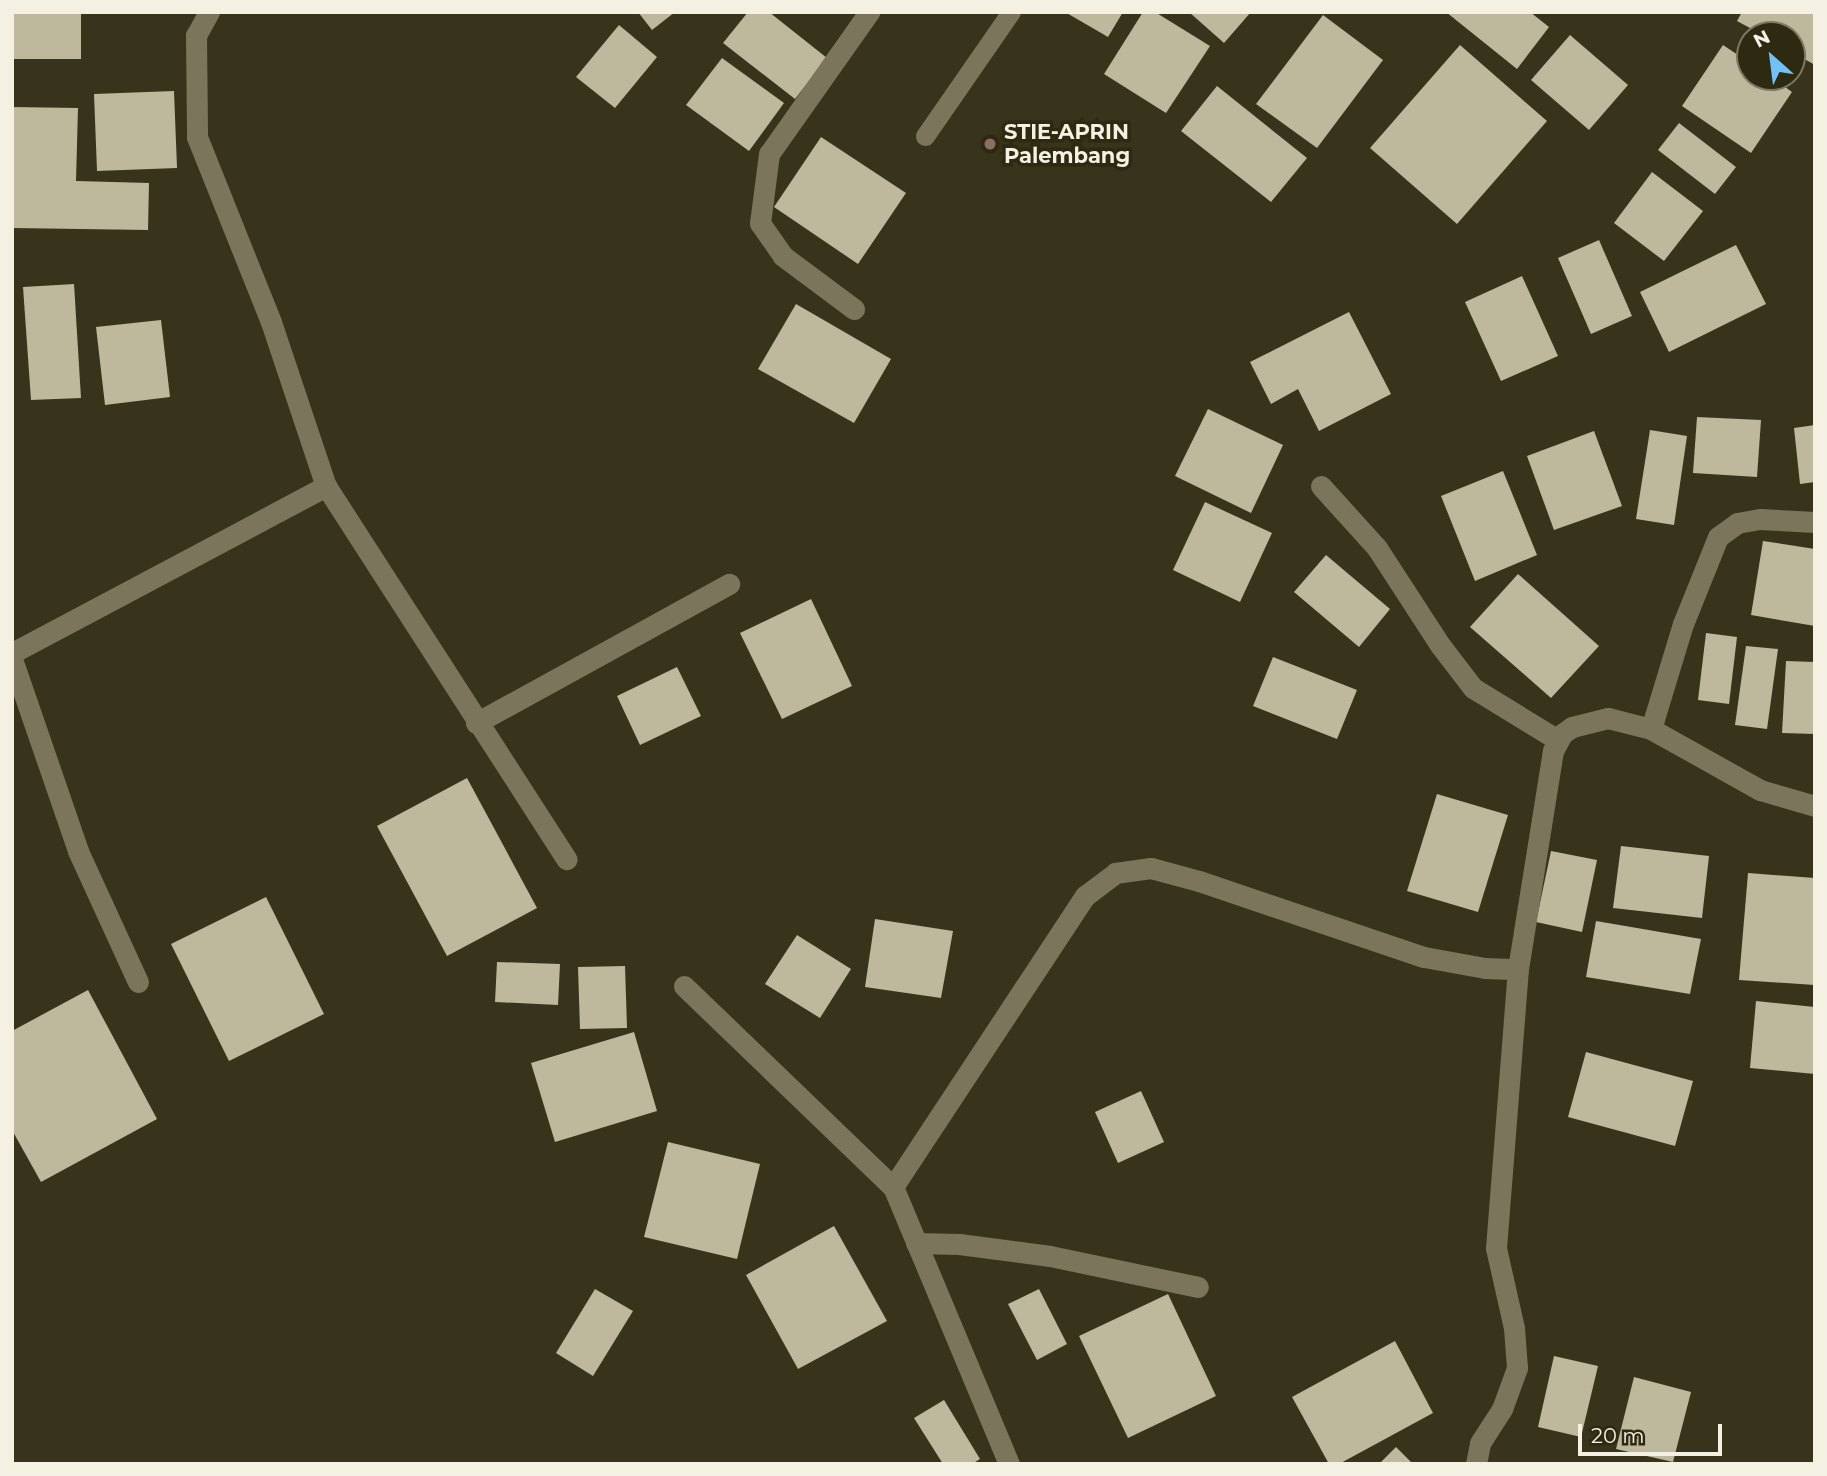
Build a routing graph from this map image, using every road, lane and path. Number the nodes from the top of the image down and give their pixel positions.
1 (209, 12) edge
2 (869, 12) edge
3 (1012, 12) edge
4 (925, 136) dead end
5 (854, 309) dead end
6 (326, 486) junction
7 (1321, 486) dead end
8 (1815, 522) edge
9 (729, 584) dead end
10 (12, 653) edge
11 (12, 659) edge
12 (477, 723) junction
13 (1651, 729) junction
14 (1558, 740) junction
15 (1815, 806) edge
16 (566, 859) dead end
17 (1518, 969) junction
18 (138, 982) dead end
19 (684, 986) dead end
20 (893, 1187) junction
21 (916, 1244) junction
22 (1198, 1287) dead end
23 (1009, 1464) edge
24 (1476, 1464) edge

1 - 6 street
2 - 5 street
3 - 4 lane
6 - 10 street
6 - 12 street
7 - 14 street
8 - 13 street
9 - 12 street
11 - 18 street
12 - 16 street
13 - 14 street
13 - 15 street
14 - 17 street
17 - 20 street
17 - 24 street
19 - 20 street
20 - 21 street
21 - 22 street
21 - 23 street

